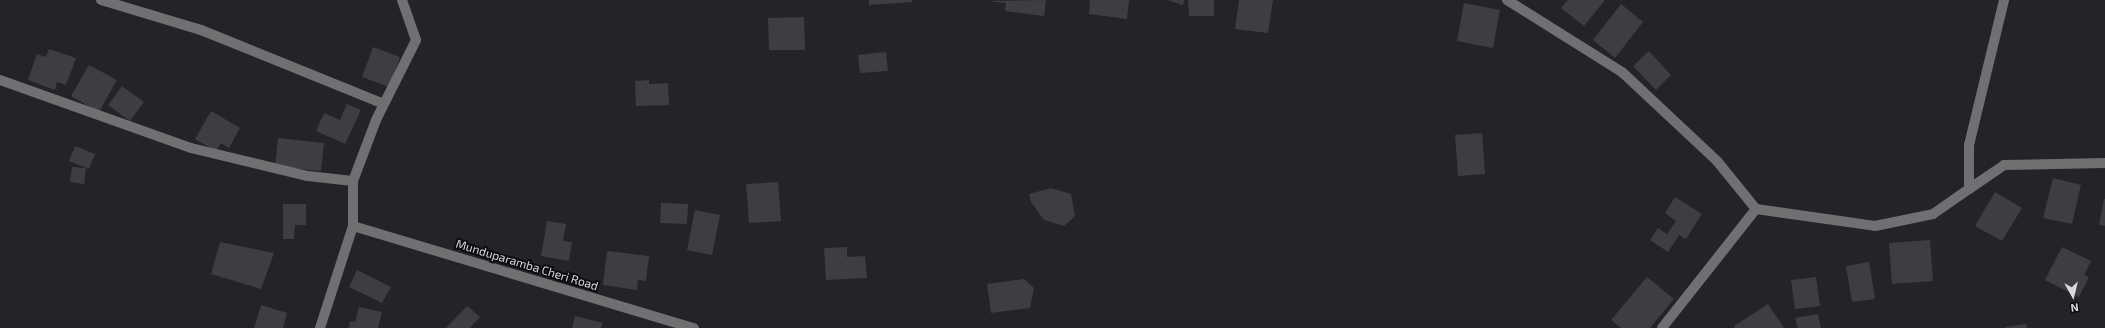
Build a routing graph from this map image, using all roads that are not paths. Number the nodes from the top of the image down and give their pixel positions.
1 (101, 0) edge
2 (402, 0) edge
3 (1507, 0) edge
4 (2004, 0) edge
5 (0, 80) edge
6 (384, 104) junction
7 (2105, 162) edge
8 (353, 180) junction
9 (1969, 189) junction
10 (1756, 209) junction
11 (353, 226) junction
12 (320, 328) edge
13 (694, 328) edge
14 (1662, 328) edge

1 - 6 street
2 - 6 street
3 - 10 street
4 - 9 street
5 - 8 street
6 - 8 street
7 - 9 street
8 - 11 street
9 - 10 street
10 - 14 street
11 - 12 street
11 - 13 street, Munduparamba Cheri Road

